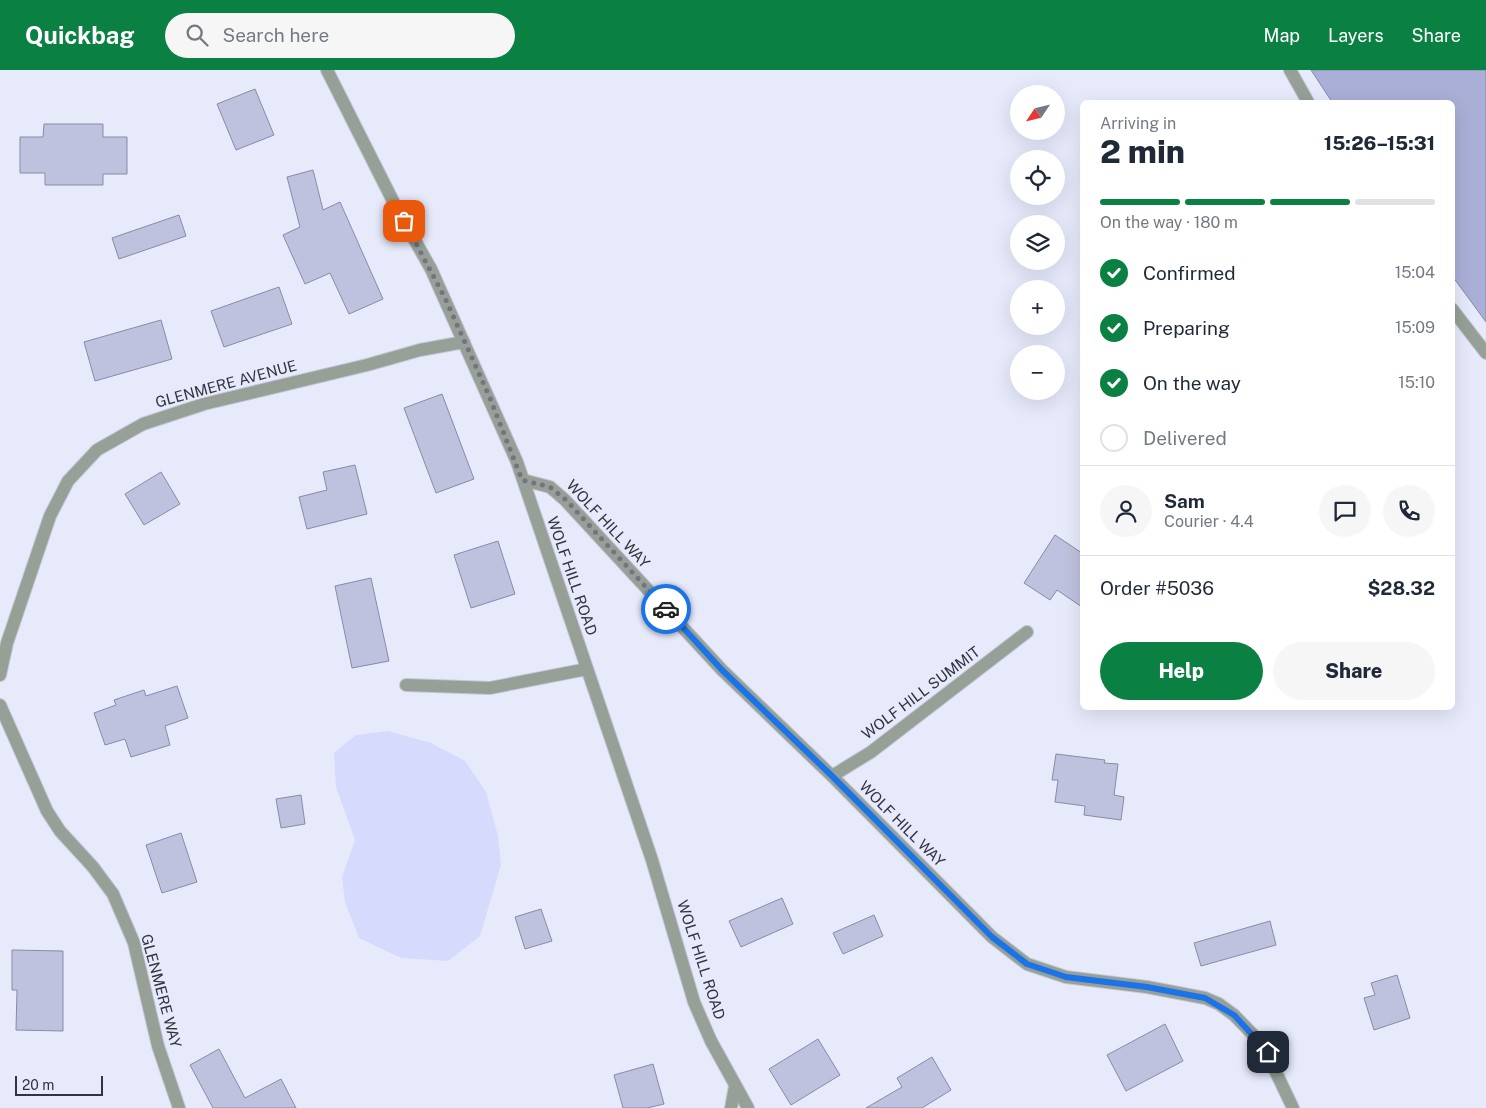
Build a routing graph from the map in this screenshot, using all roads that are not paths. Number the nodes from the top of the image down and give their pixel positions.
1 (327, 70) edge
2 (1290, 70) edge
3 (1307, 100) edge
4 (1455, 314) edge
5 (464, 342) junction
6 (1486, 353) edge
7 (522, 480) junction
8 (1027, 632) dead end
9 (587, 670) junction
10 (0, 674) edge
11 (406, 685) dead end
12 (0, 705) edge
13 (832, 776) junction
14 (735, 1086) junction
15 (179, 1108) edge
16 (731, 1108) edge
17 (748, 1108) edge
18 (1293, 1108) edge

1 - 5 street, WOLF HILL ROAD
2 - 3 street
4 - 6 street
5 - 7 street, WOLF HILL ROAD
5 - 10 street, GLENMERE AVENUE
7 - 9 street, WOLF HILL ROAD
7 - 13 street, WOLF HILL WAY
8 - 13 street, WOLF HILL SUMMIT
9 - 11 street
9 - 14 street, WOLF HILL ROAD
12 - 15 street, GLENMERE WAY
13 - 18 street, WOLF HILL WAY
14 - 16 street
14 - 17 street, WOLF HILL ROAD

